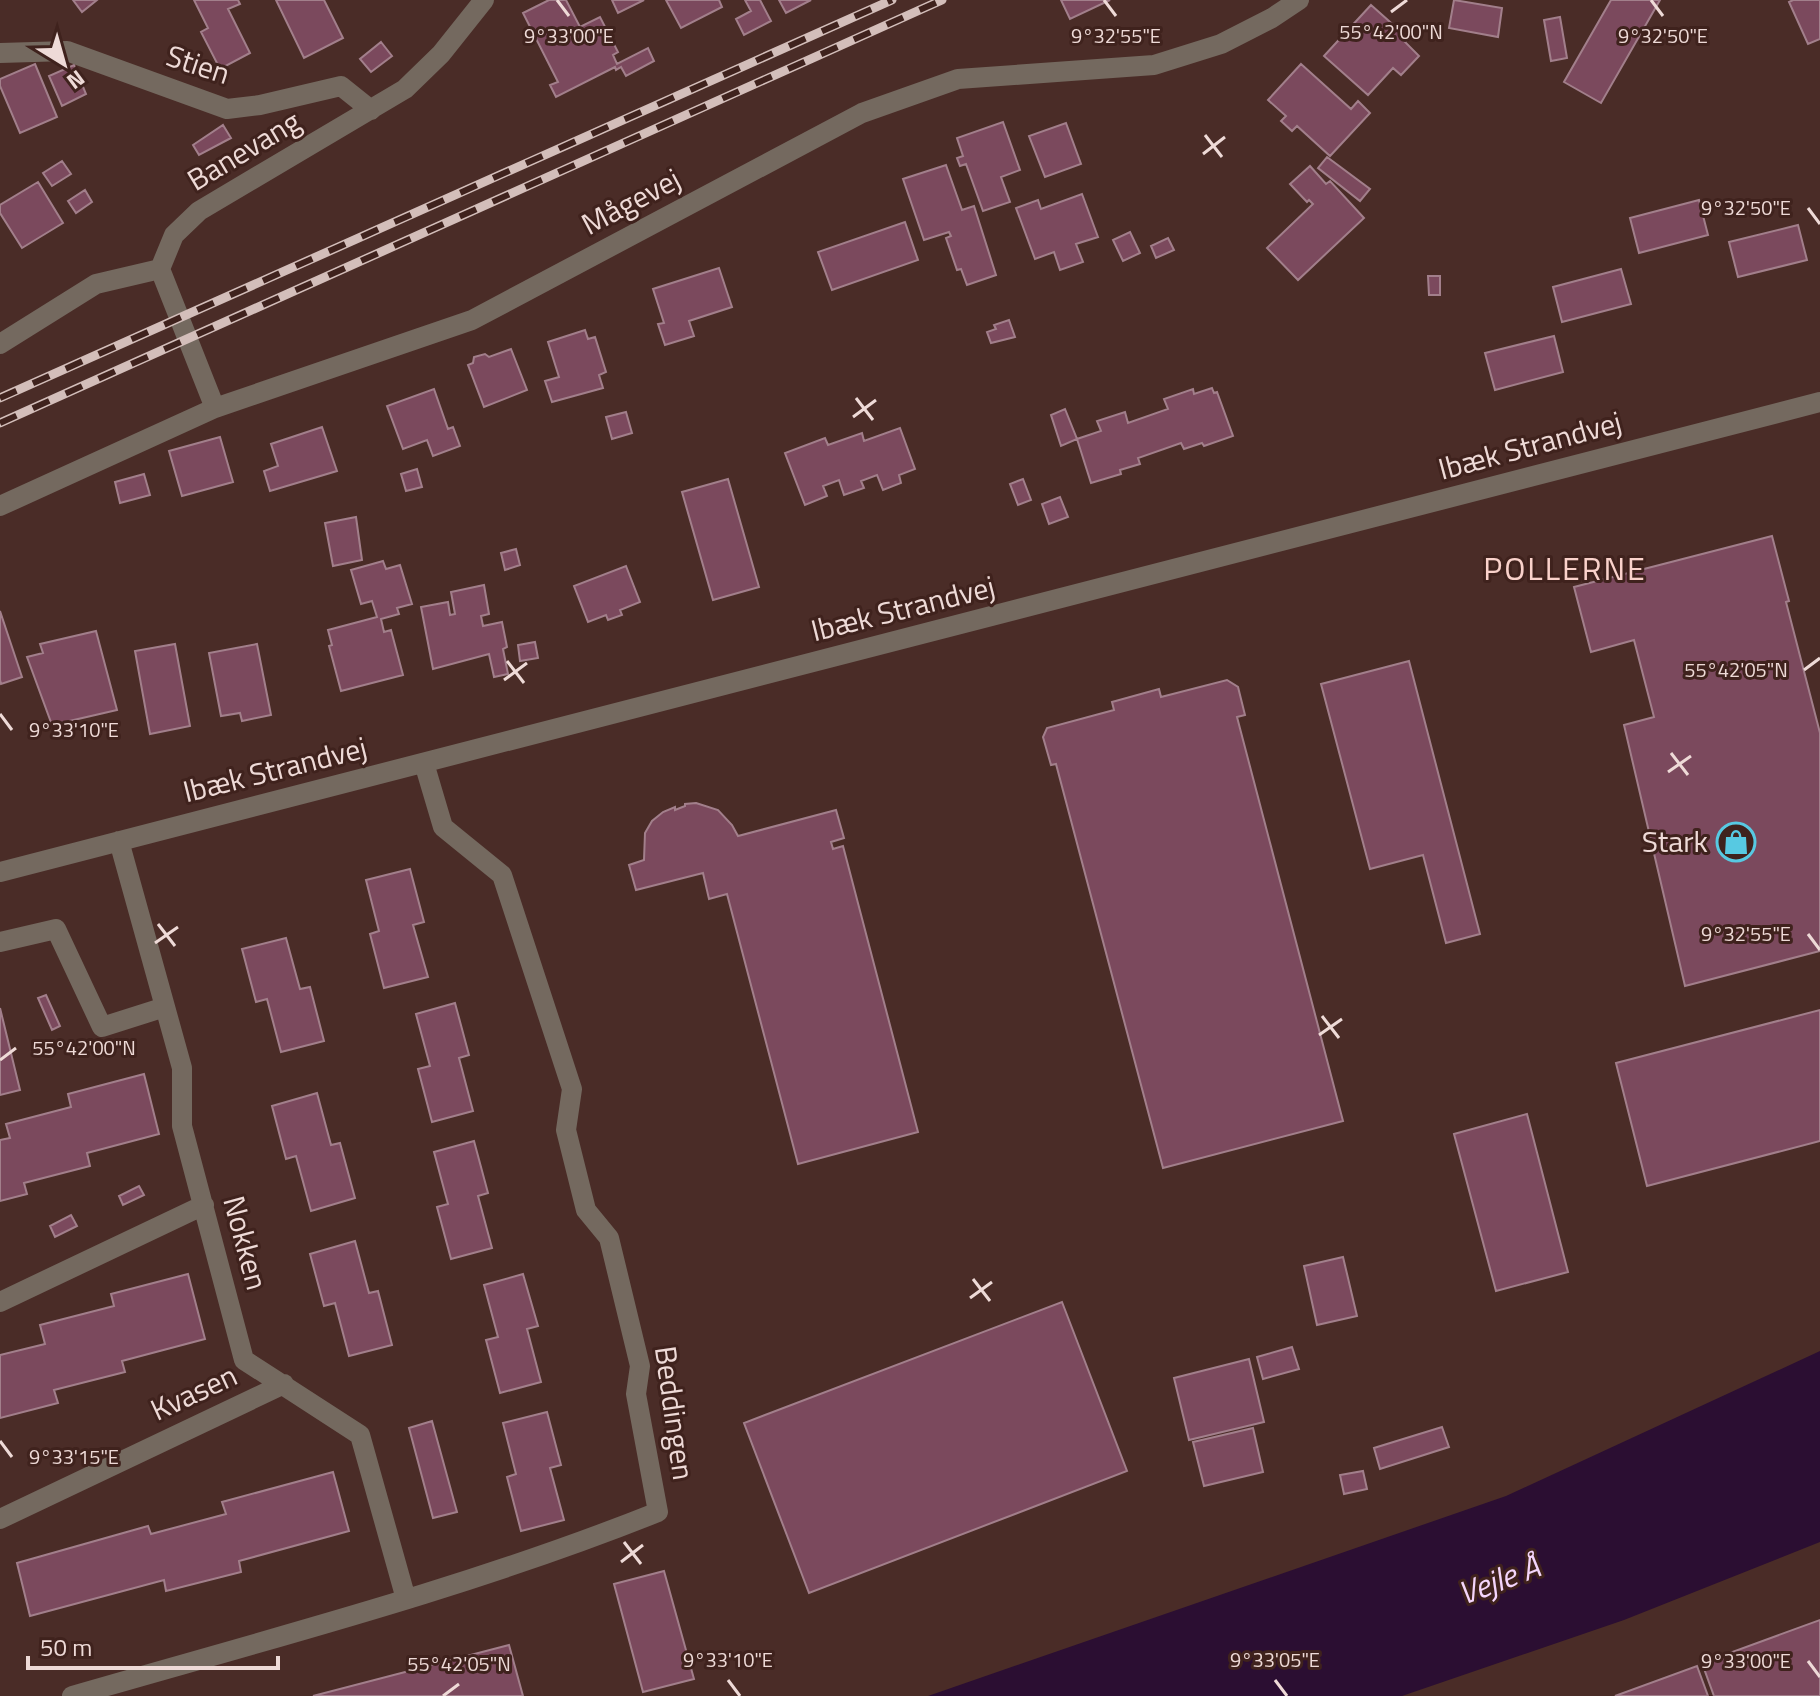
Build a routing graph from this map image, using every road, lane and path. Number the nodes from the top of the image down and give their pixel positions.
1 (484, 0) edge
2 (1299, 0) edge
3 (0, 53) edge
4 (371, 110) junction
5 (160, 269) junction
6 (0, 344) edge
7 (1820, 402) edge
8 (215, 408) junction
9 (0, 506) edge
10 (424, 763) junction
11 (119, 841) junction
12 (0, 872) edge
13 (0, 942) edge
14 (165, 1007) junction
15 (204, 1205) junction
16 (0, 1302) edge
17 (284, 1384) junction
18 (0, 1519) edge
19 (406, 1599) junction
20 (72, 1696) edge

1 - 4 street, Banevang
2 - 8 street, Mågevej
3 - 4 street, Stien
4 - 5 street, Banevang
5 - 6 street
5 - 8 street
7 - 10 street, Ibæk Strandvej
8 - 9 street, Mågevej
10 - 11 street, Ibæk Strandvej
10 - 19 street, Beddingen
11 - 12 street, Ibæk Strandvej
11 - 14 street, Nokken
13 - 14 street
14 - 15 street, Nokken
15 - 16 street
15 - 17 street, Nokken
17 - 18 street, Kvasen
17 - 19 street, Nokken
19 - 20 street, Beddingen

